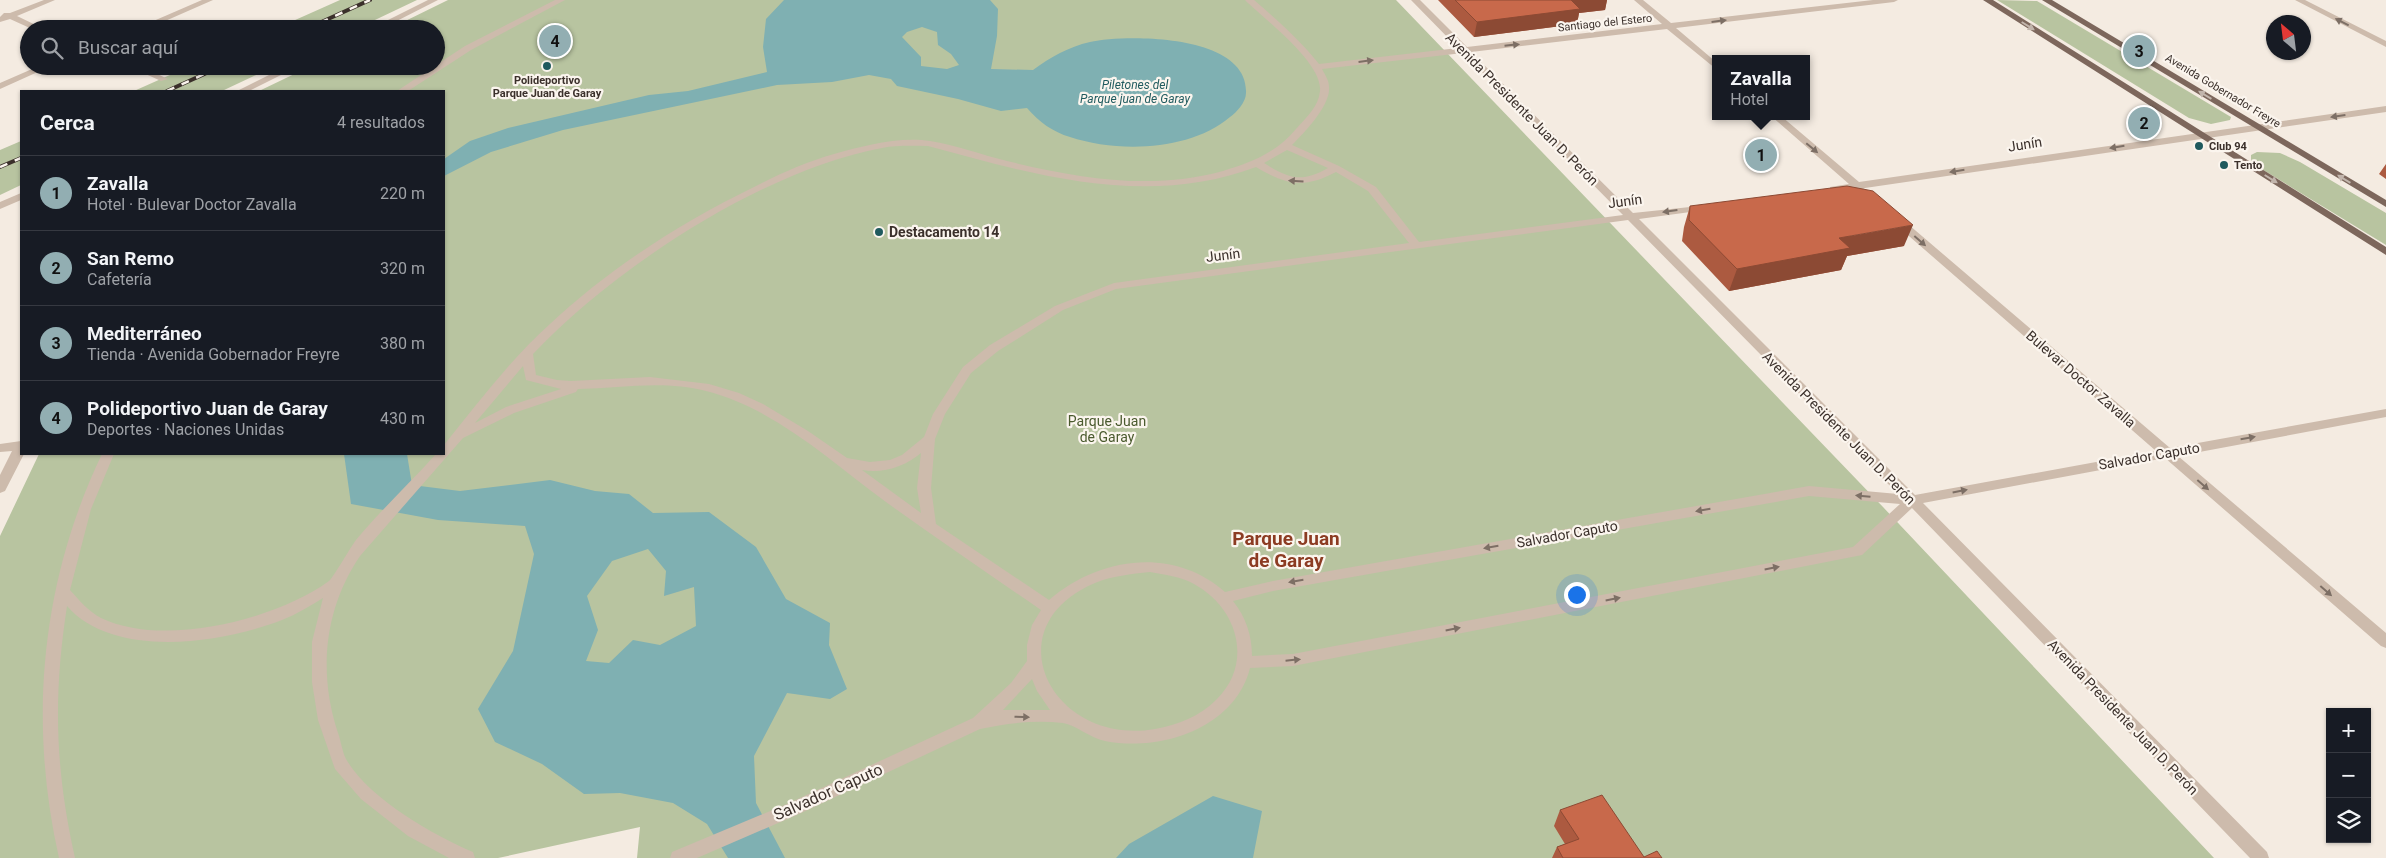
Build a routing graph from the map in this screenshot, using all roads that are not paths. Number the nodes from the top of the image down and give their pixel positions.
1 (51, 0) edge
2 (209, 0) edge
3 (434, 0) edge
4 (561, 0) edge
5 (1249, 0) edge
6 (1414, 0) edge
7 (1638, 0) edge
8 (1894, 0) edge
9 (1987, 0) edge
10 (2046, 0) edge
11 (2298, 0) edge
12 (0, 12) edge
13 (10, 16) junction
14 (0, 20) edge
15 (20, 20) edge
16 (161, 20) edge
17 (393, 20) edge
18 (1670, 27) junction
19 (2386, 44) edge
20 (1464, 50) junction
21 (445, 63) edge
22 (1712, 63) edge
23 (1318, 67) junction
24 (26, 75) edge
25 (154, 75) edge
26 (276, 75) edge
27 (427, 75) edge
28 (164, 79) dead end
29 (0, 86) edge
30 (244, 90) edge
31 (404, 90) edge
32 (2386, 109) edge
33 (1780, 120) edge
34 (2258, 127) junction
35 (2200, 134) junction
36 (1286, 146) junction
37 (1257, 163) junction
38 (1336, 168) junction
39 (1857, 186) junction
40 (1827, 190) edge
41 (20, 196) edge
42 (1872, 199) edge
43 (2386, 204) edge
44 (1718, 205) edge
45 (0, 206) edge
46 (1887, 212) edge
47 (1629, 217) junction
48 (1417, 247) junction
49 (2386, 252) edge
50 (527, 353) junction
51 (591, 384) junction
52 (2386, 413) edge
53 (456, 438) junction
54 (929, 438) junction
55 (20, 446) edge
56 (0, 448) edge
57 (20, 448) edge
58 (445, 451) edge
59 (2166, 453) junction
60 (108, 455) edge
61 (441, 455) edge
62 (841, 462) junction
63 (0, 488) edge
64 (1912, 500) junction
65 (930, 527) junction
66 (335, 584) junction
67 (62, 592) junction
68 (1224, 598) junction
69 (1050, 608) junction
70 (2386, 642) edge
71 (1245, 662) junction
72 (1034, 663) junction
73 (1067, 717) junction
74 (977, 723) junction
75 (67, 858) edge
76 (467, 858) edge
77 (678, 858) edge
78 (2261, 858) edge

1 - 13 street
2 - 16 street
3 - 17 street
4 - 21 street
5 - 23 street
6 - 20 street, Avenida Presidente Juan D. Perón
7 - 18 street
18 -> 8 street, Santiago del Estero
9 -> 35 main road
34 -> 10 main road, Avenida Gobernador Freyre
19 -> 11 street
12 - 13 street
13 - 14 street
13 - 15 street
20 -> 18 street, Santiago del Estero
18 - 22 street
23 -> 20 street, Santiago del Estero
20 - 47 street, Avenida Presidente Juan D. Perón
23 - 36 street
24 - 29 street
25 - 28 street
26 - 30 street
27 - 31 street
32 -> 34 street, Junín
33 -> 39 street
34 - 35 street, Junín
43 -> 34 main road, Avenida Gobernador Freyre
35 -> 39 street, Junín
35 -> 49 main road
36 - 37 street
36 - 38 street
38 -> 37 street
37 - 50 street
38 - 48 street
39 - 40 street, Junín
39 - 42 street
41 - 45 street
44 -> 47 street, Junín
46 -> 59 street, Bulevar Doctor Zavalla
47 - 48 street, Junín
47 - 64 street, Avenida Presidente Juan D. Perón
48 - 54 street, Junín
50 - 51 street
50 - 53 street
51 - 53 street
51 - 62 street
59 -> 52 street, Salvador Caputo
53 - 58 street
54 - 62 street, Junín
54 - 65 street, Junín
55 - 56 street
57 - 63 street
64 -> 59 street, Salvador Caputo
59 -> 70 street, Bulevar Doctor Zavalla
60 - 67 street
61 - 66 street
62 - 65 street
64 -> 68 street, Salvador Caputo
71 -> 64 street
64 - 78 street, Avenida Presidente Juan D. Perón
65 - 69 street
66 - 67 street
66 - 76 street
67 - 75 street
68 - 69 street
68 - 71 street
69 - 72 street
71 - 73 street
72 - 73 street
72 - 74 street, Salvador Caputo
74 -> 73 street, Salvador Caputo
74 - 77 street, Salvador Caputo

